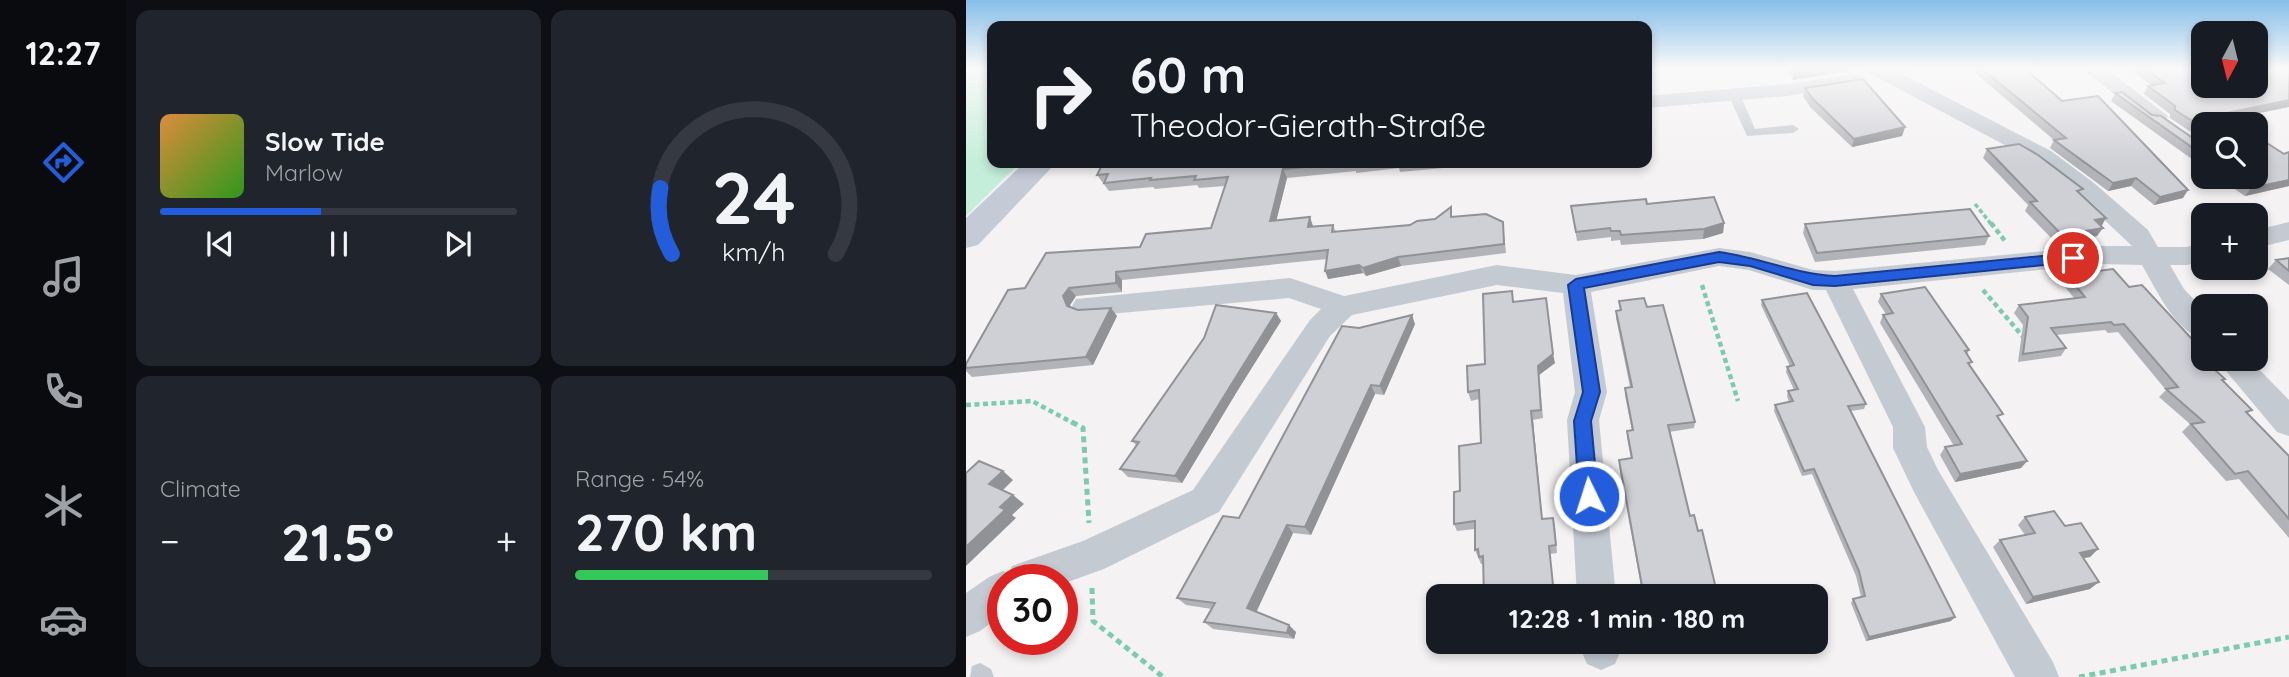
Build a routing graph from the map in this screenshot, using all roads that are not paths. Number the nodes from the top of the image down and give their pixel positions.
1 (1673, 100) edge
2 (1736, 100) edge
3 (1932, 100) edge
4 (2135, 100) edge
5 (1652, 102) edge
6 (2163, 120) edge
7 (1793, 129) dead end
8 (1036, 168) edge
9 (2289, 231) edge
10 (2268, 236) edge
11 (966, 237) edge
12 (2191, 255) edge
13 (2152, 257) junction
14 (1835, 281) junction
15 (1576, 285) junction
16 (1086, 306) dead end
17 (1343, 306) junction
18 (2191, 315) edge
19 (2242, 371) edge
20 (2289, 422) edge
21 (1068, 564) edge
22 (1596, 584) edge
23 (987, 602) edge
24 (966, 617) edge
25 (2038, 677) edge

1 - 5 street
2 - 7 lane
3 - 13 street
4 - 6 street
8 - 11 main road
9 - 10 street
12 - 13 street
13 - 14 street
13 - 18 street
14 - 15 street
14 - 25 street
15 - 17 street
15 - 22 street
16 - 17 street
17 - 21 street
19 - 20 street
23 - 24 street

